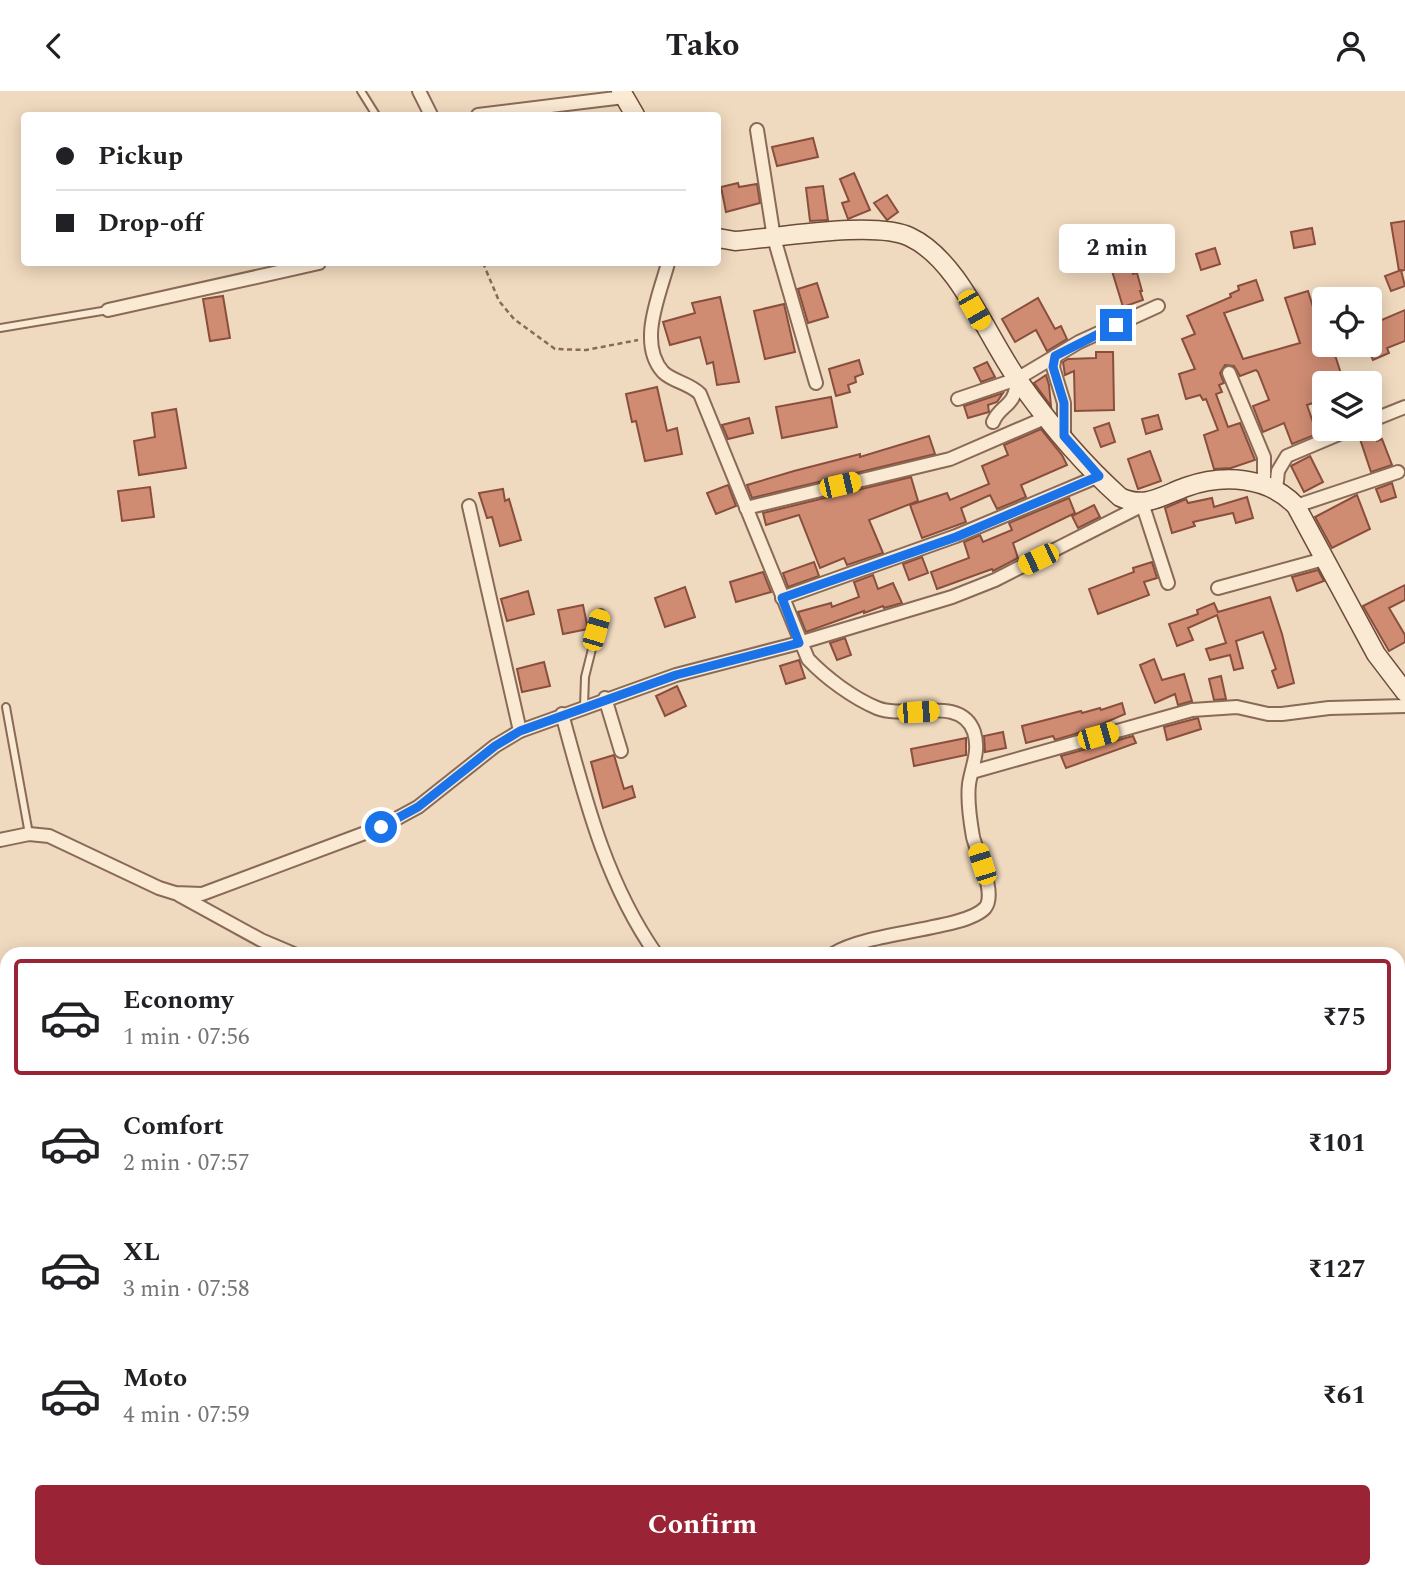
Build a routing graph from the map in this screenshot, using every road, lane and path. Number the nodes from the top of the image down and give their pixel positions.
1 (361, 91) edge
2 (419, 91) edge
3 (622, 94) edge
4 (374, 112) edge
5 (430, 112) edge
6 (499, 112) edge
7 (633, 112) edge
8 (757, 131) dead end
9 (721, 234) edge
10 (774, 238) junction
11 (306, 266) edge
12 (484, 266) edge
13 (667, 266) edge
14 (1158, 306) dead end
15 (108, 310) joint
16 (0, 328) edge
17 (652, 337) junction
18 (1055, 356) junction
19 (1229, 373) dead end
20 (1017, 379) junction
21 (816, 383) dead end
22 (958, 399) dead end
23 (1405, 407) edge
24 (1382, 416) edge
25 (1047, 417) junction
26 (993, 422) dead end
27 (1064, 436) junction
28 (1322, 441) edge
29 (1398, 472) dead end
30 (1099, 476) junction
31 (1270, 486) junction
32 (1145, 504) junction
33 (469, 506) dead end
34 (1296, 506) junction
35 (746, 508) junction
36 (1324, 559) junction
37 (1168, 583) dead end
38 (1218, 587) dead end
39 (782, 598) junction
40 (601, 613) dead end
41 (799, 643) junction
42 (1405, 692) edge
43 (605, 698) junction
44 (584, 706) junction
45 (1405, 706) edge
46 (6, 707) dead end
47 (562, 714) junction
48 (520, 731) junction
49 (621, 751) dead end
50 (972, 772) junction
51 (29, 834) junction
52 (0, 840) edge
53 (175, 893) junction
54 (278, 947) edge
55 (651, 947) edge
56 (844, 947) edge

1 - 4 lane
2 - 5 street
3 - 6 street
3 - 7 street
8 - 10 street
9 - 10 street
10 - 20 street
10 - 21 street
11 - 15 street
12 - 17 path
13 - 17 street
14 - 18 street
15 - 16 lane
17 - 35 street
18 - 20 street
18 - 27 street
19 - 31 street
20 - 22 street
20 - 25 street
20 - 26 street
23 - 24 street
25 - 27 street
25 - 35 street
27 - 30 street
28 - 31 street
29 - 34 street
30 - 32 street
30 - 39 street
31 - 32 street
31 - 34 street
32 - 37 street
32 - 41 street
33 - 48 street
34 - 36 street
35 - 39 street
36 - 38 street
36 - 42 street
39 - 41 street
40 - 44 lane
41 - 43 street
41 - 50 street
43 - 44 street
43 - 49 street
44 - 47 street
45 - 50 street
46 - 51 lane
47 - 48 street
47 - 55 street
48 - 53 street
50 - 56 street
51 - 52 street
51 - 53 street
53 - 54 street

